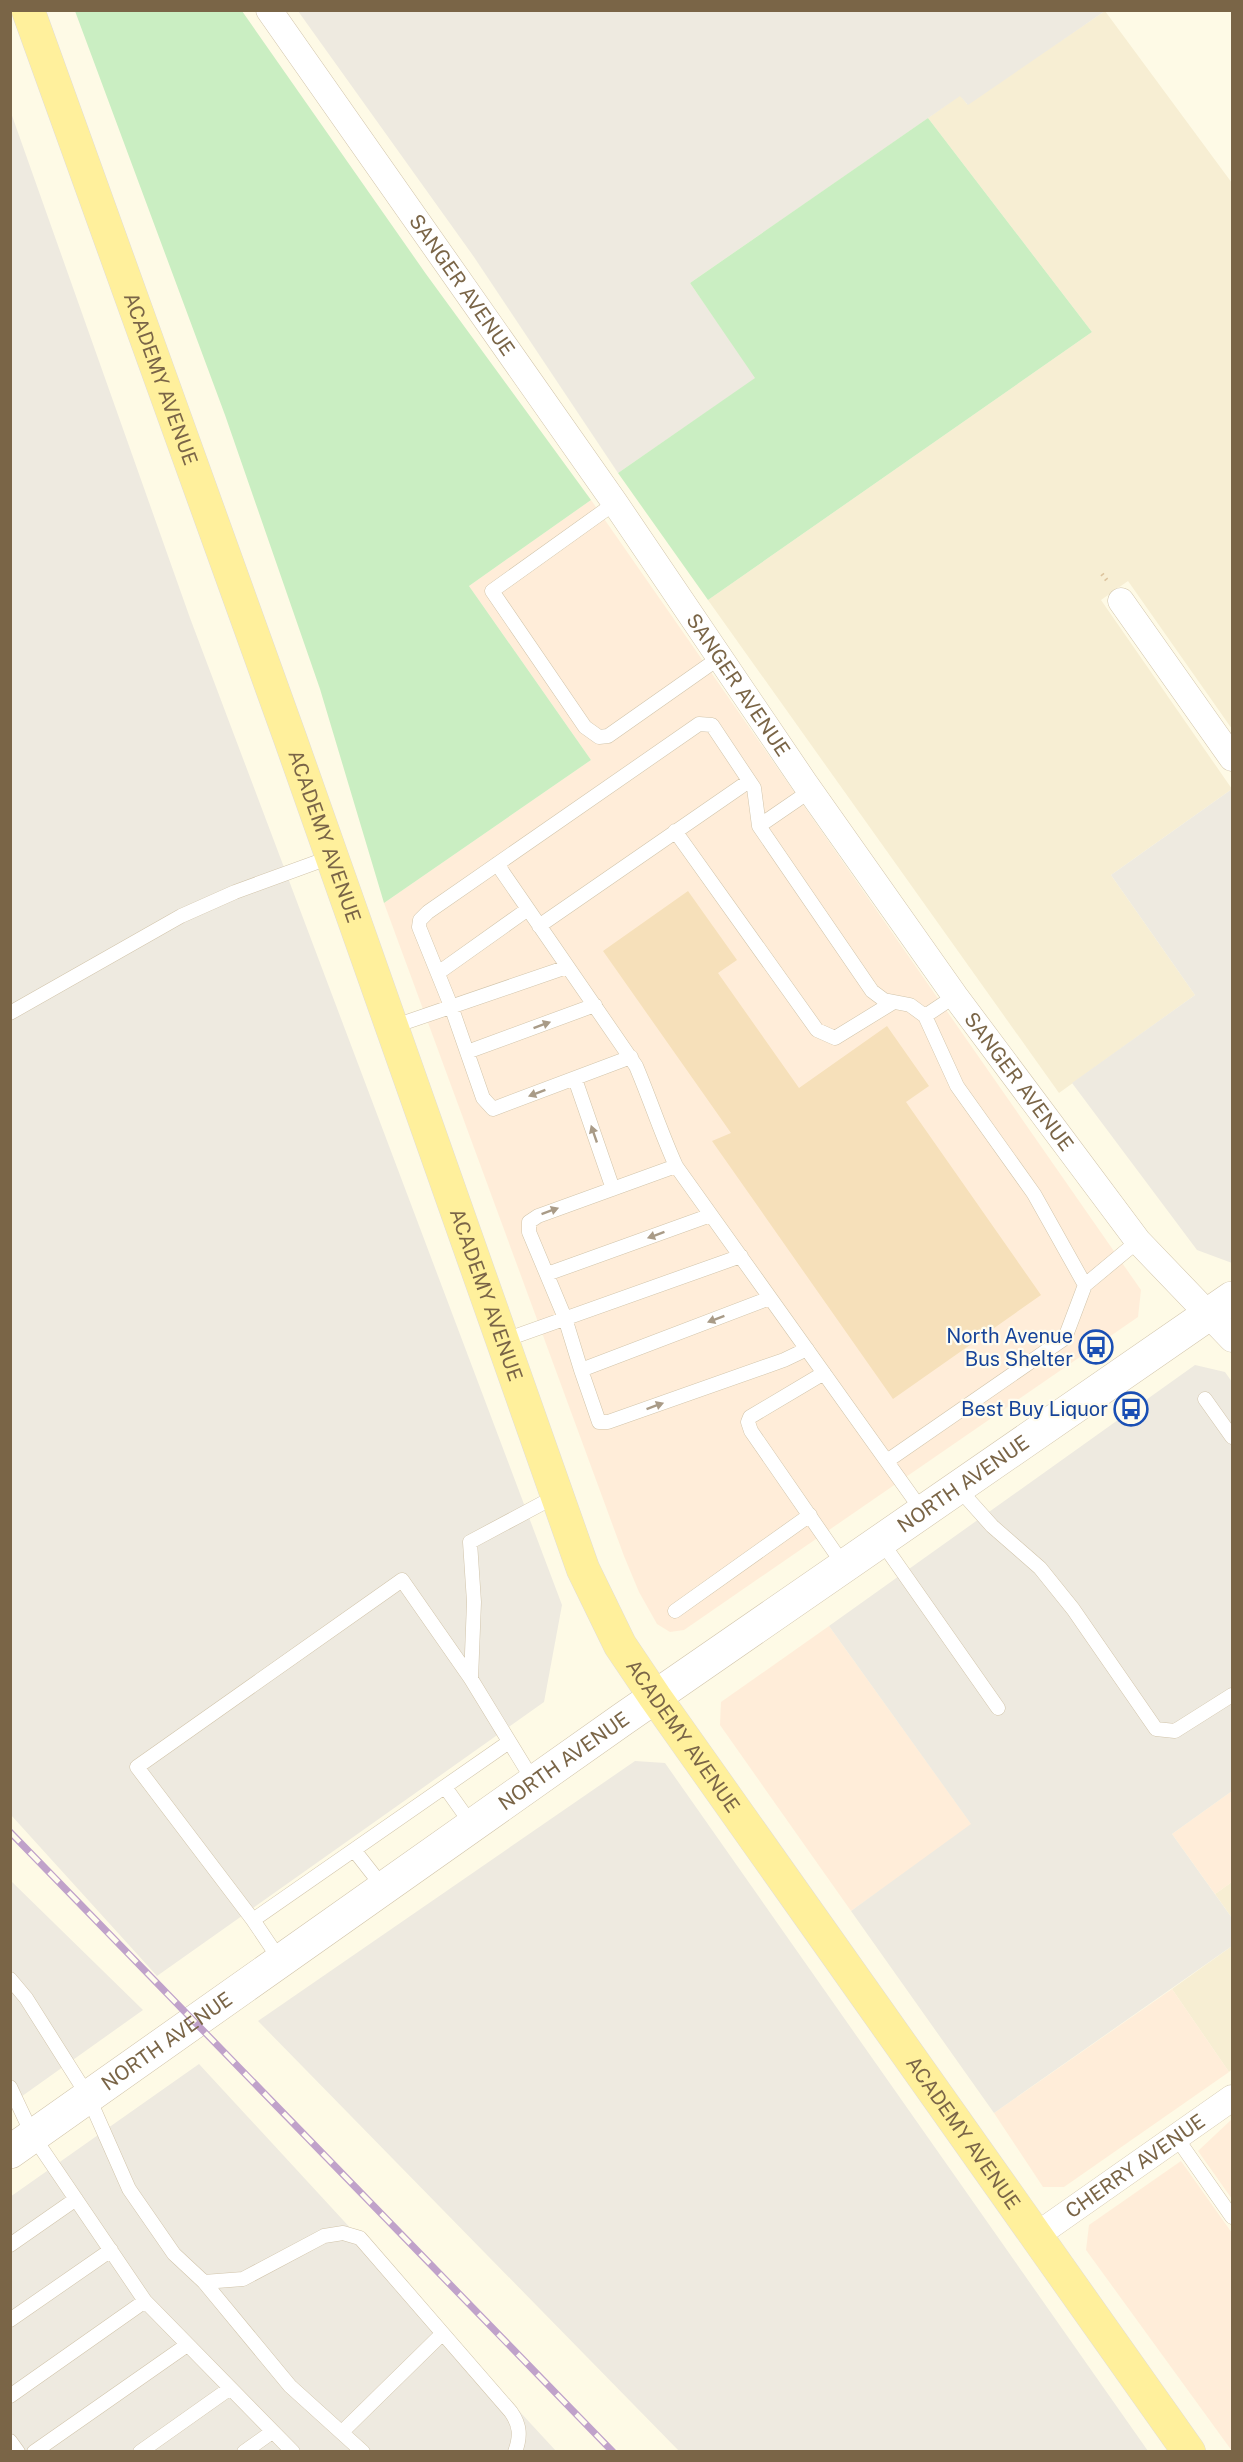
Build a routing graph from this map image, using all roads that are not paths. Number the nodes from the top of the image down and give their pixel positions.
1 (28, 10) edge
2 (269, 10) edge
3 (615, 503) junction
4 (1121, 601) dead end
5 (719, 658) junction
6 (1233, 758) edge
7 (749, 781) junction
8 (810, 791) junction
9 (759, 826) junction
10 (675, 831) junction
11 (331, 857) junction
12 (497, 864) junction
13 (528, 909) junction
14 (539, 926) junction
15 (567, 967) junction
16 (438, 973) junction
17 (955, 996) junction
18 (892, 1003) junction
19 (595, 1005) junction
20 (451, 1006) junction
21 (10, 1013) edge
22 (925, 1016) junction
23 (390, 1027) junction
24 (467, 1052) junction
25 (631, 1057) junction
26 (575, 1079) junction
27 (676, 1166) junction
28 (613, 1189) junction
29 (711, 1215) junction
30 (1138, 1241) junction
31 (741, 1256) junction
32 (547, 1275) junction
33 (1085, 1285) junction
34 (770, 1298) junction
35 (1220, 1305) edge
36 (565, 1318) junction
37 (1233, 1339) edge
38 (502, 1341) junction
39 (807, 1349) junction
40 (581, 1370) junction
41 (824, 1373) junction
42 (1205, 1399) dead end
43 (1233, 1437) edge
44 (887, 1461) junction
45 (958, 1488) junction
46 (556, 1496) junction
47 (923, 1512) junction
48 (810, 1515) junction
49 (880, 1542) junction
50 (845, 1567) junction
51 (675, 1611) dead end
52 (471, 1679) junction
53 (1233, 1695) edge
54 (655, 1697) junction
55 (998, 1708) dead end
56 (509, 1742) junction
57 (534, 1782) junction
58 (445, 1787) junction
59 (472, 1825) junction
60 (354, 1850) junction
61 (383, 1887) junction
62 (254, 1920) junction
63 (279, 1960) junction
64 (10, 1979) edge
65 (10, 2087) edge
66 (88, 2096) junction
67 (1233, 2098) edge
68 (1176, 2138) junction
69 (22, 2144) edge
70 (76, 2199) junction
71 (1233, 2217) edge
72 (1037, 2235) junction
73 (10, 2245) edge
74 (111, 2250) junction
75 (204, 2282) junction
76 (144, 2301) junction
77 (10, 2320) edge
78 (442, 2334) junction
79 (187, 2345) junction
80 (229, 2389) junction
81 (10, 2396) edge
82 (272, 2432) junction
83 (342, 2433) junction
84 (10, 2441) edge
85 (517, 2446) edge
86 (18, 2451) edge
87 (34, 2451) edge
88 (140, 2451) edge
89 (244, 2451) edge
90 (293, 2451) edge
91 (363, 2451) edge
92 (530, 2451) edge
93 (1190, 2451) edge

1 - 11 main road, ACADEMY AVENUE
2 - 3 street, SANGER AVENUE
3 - 5 street, SANGER AVENUE
3 - 5 lane
4 - 6 street
5 - 8 street, SANGER AVENUE
7 - 9 lane
7 - 10 lane
7 - 12 lane
8 - 9 lane
8 - 17 street, SANGER AVENUE
9 - 18 lane
10 - 14 lane
10 - 18 lane
11 - 21 lane
11 - 23 main road, ACADEMY AVENUE
12 - 13 lane
12 - 16 lane
13 - 14 lane
13 - 16 lane
14 - 15 lane
15 - 19 lane
15 - 20 lane
16 - 20 lane
17 - 22 lane
17 - 30 street, SANGER AVENUE
18 - 22 lane
24 -> 19 lane
19 - 25 lane
20 - 23 lane
20 - 24 lane
22 - 33 lane
23 - 38 main road, ACADEMY AVENUE
26 -> 24 lane
25 - 26 lane
25 - 27 lane
28 -> 26 lane
27 - 28 lane
27 - 29 lane
32 -> 28 lane
29 - 31 lane
29 -> 32 lane
30 - 33 lane
30 - 35 street, SANGER AVENUE
31 - 34 lane
31 - 36 lane
32 - 36 lane
33 - 44 lane
34 - 39 lane
34 -> 40 lane
35 - 37 street, SANGER AVENUE
35 - 45 street, NORTH AVENUE
36 - 38 lane
36 - 40 lane
38 - 46 main road, ACADEMY AVENUE
40 -> 39 lane
39 - 41 lane
41 - 44 lane
41 - 48 lane
42 - 43 lane
44 - 47 lane
45 - 47 street, NORTH AVENUE
45 - 53 lane
46 - 52 lane
46 - 54 main road, ACADEMY AVENUE
47 - 49 street, NORTH AVENUE
48 - 50 lane
48 - 51 lane
49 - 50 street, NORTH AVENUE
49 - 55 lane
50 - 54 street, NORTH AVENUE
52 - 56 lane
52 - 62 lane
54 - 57 street, NORTH AVENUE
54 - 72 main road, ACADEMY AVENUE
56 - 57 lane
56 - 58 lane
57 - 59 street, NORTH AVENUE
58 - 59 lane
58 - 60 lane
59 - 61 street, NORTH AVENUE
60 - 61 lane
60 - 62 lane
61 - 63 street, NORTH AVENUE
62 - 63 lane
63 - 66 street, NORTH AVENUE
64 - 66 lane
65 - 69 lane
66 - 69 street, NORTH AVENUE
66 - 75 lane
67 - 68 street, CHERRY AVENUE
68 - 71 lane
68 - 72 street, CHERRY AVENUE
69 - 70 lane
70 - 73 lane
70 - 74 lane
72 - 93 main road, ACADEMY AVENUE
74 - 76 lane
74 - 77 lane
75 - 78 lane
75 - 83 lane
76 - 79 lane
76 - 81 lane
78 - 83 lane
78 - 85 lane
79 - 80 lane
79 - 87 lane
80 - 82 lane
80 - 88 lane
82 - 89 lane
82 - 90 lane
83 - 91 lane
84 - 86 lane
85 - 92 lane

